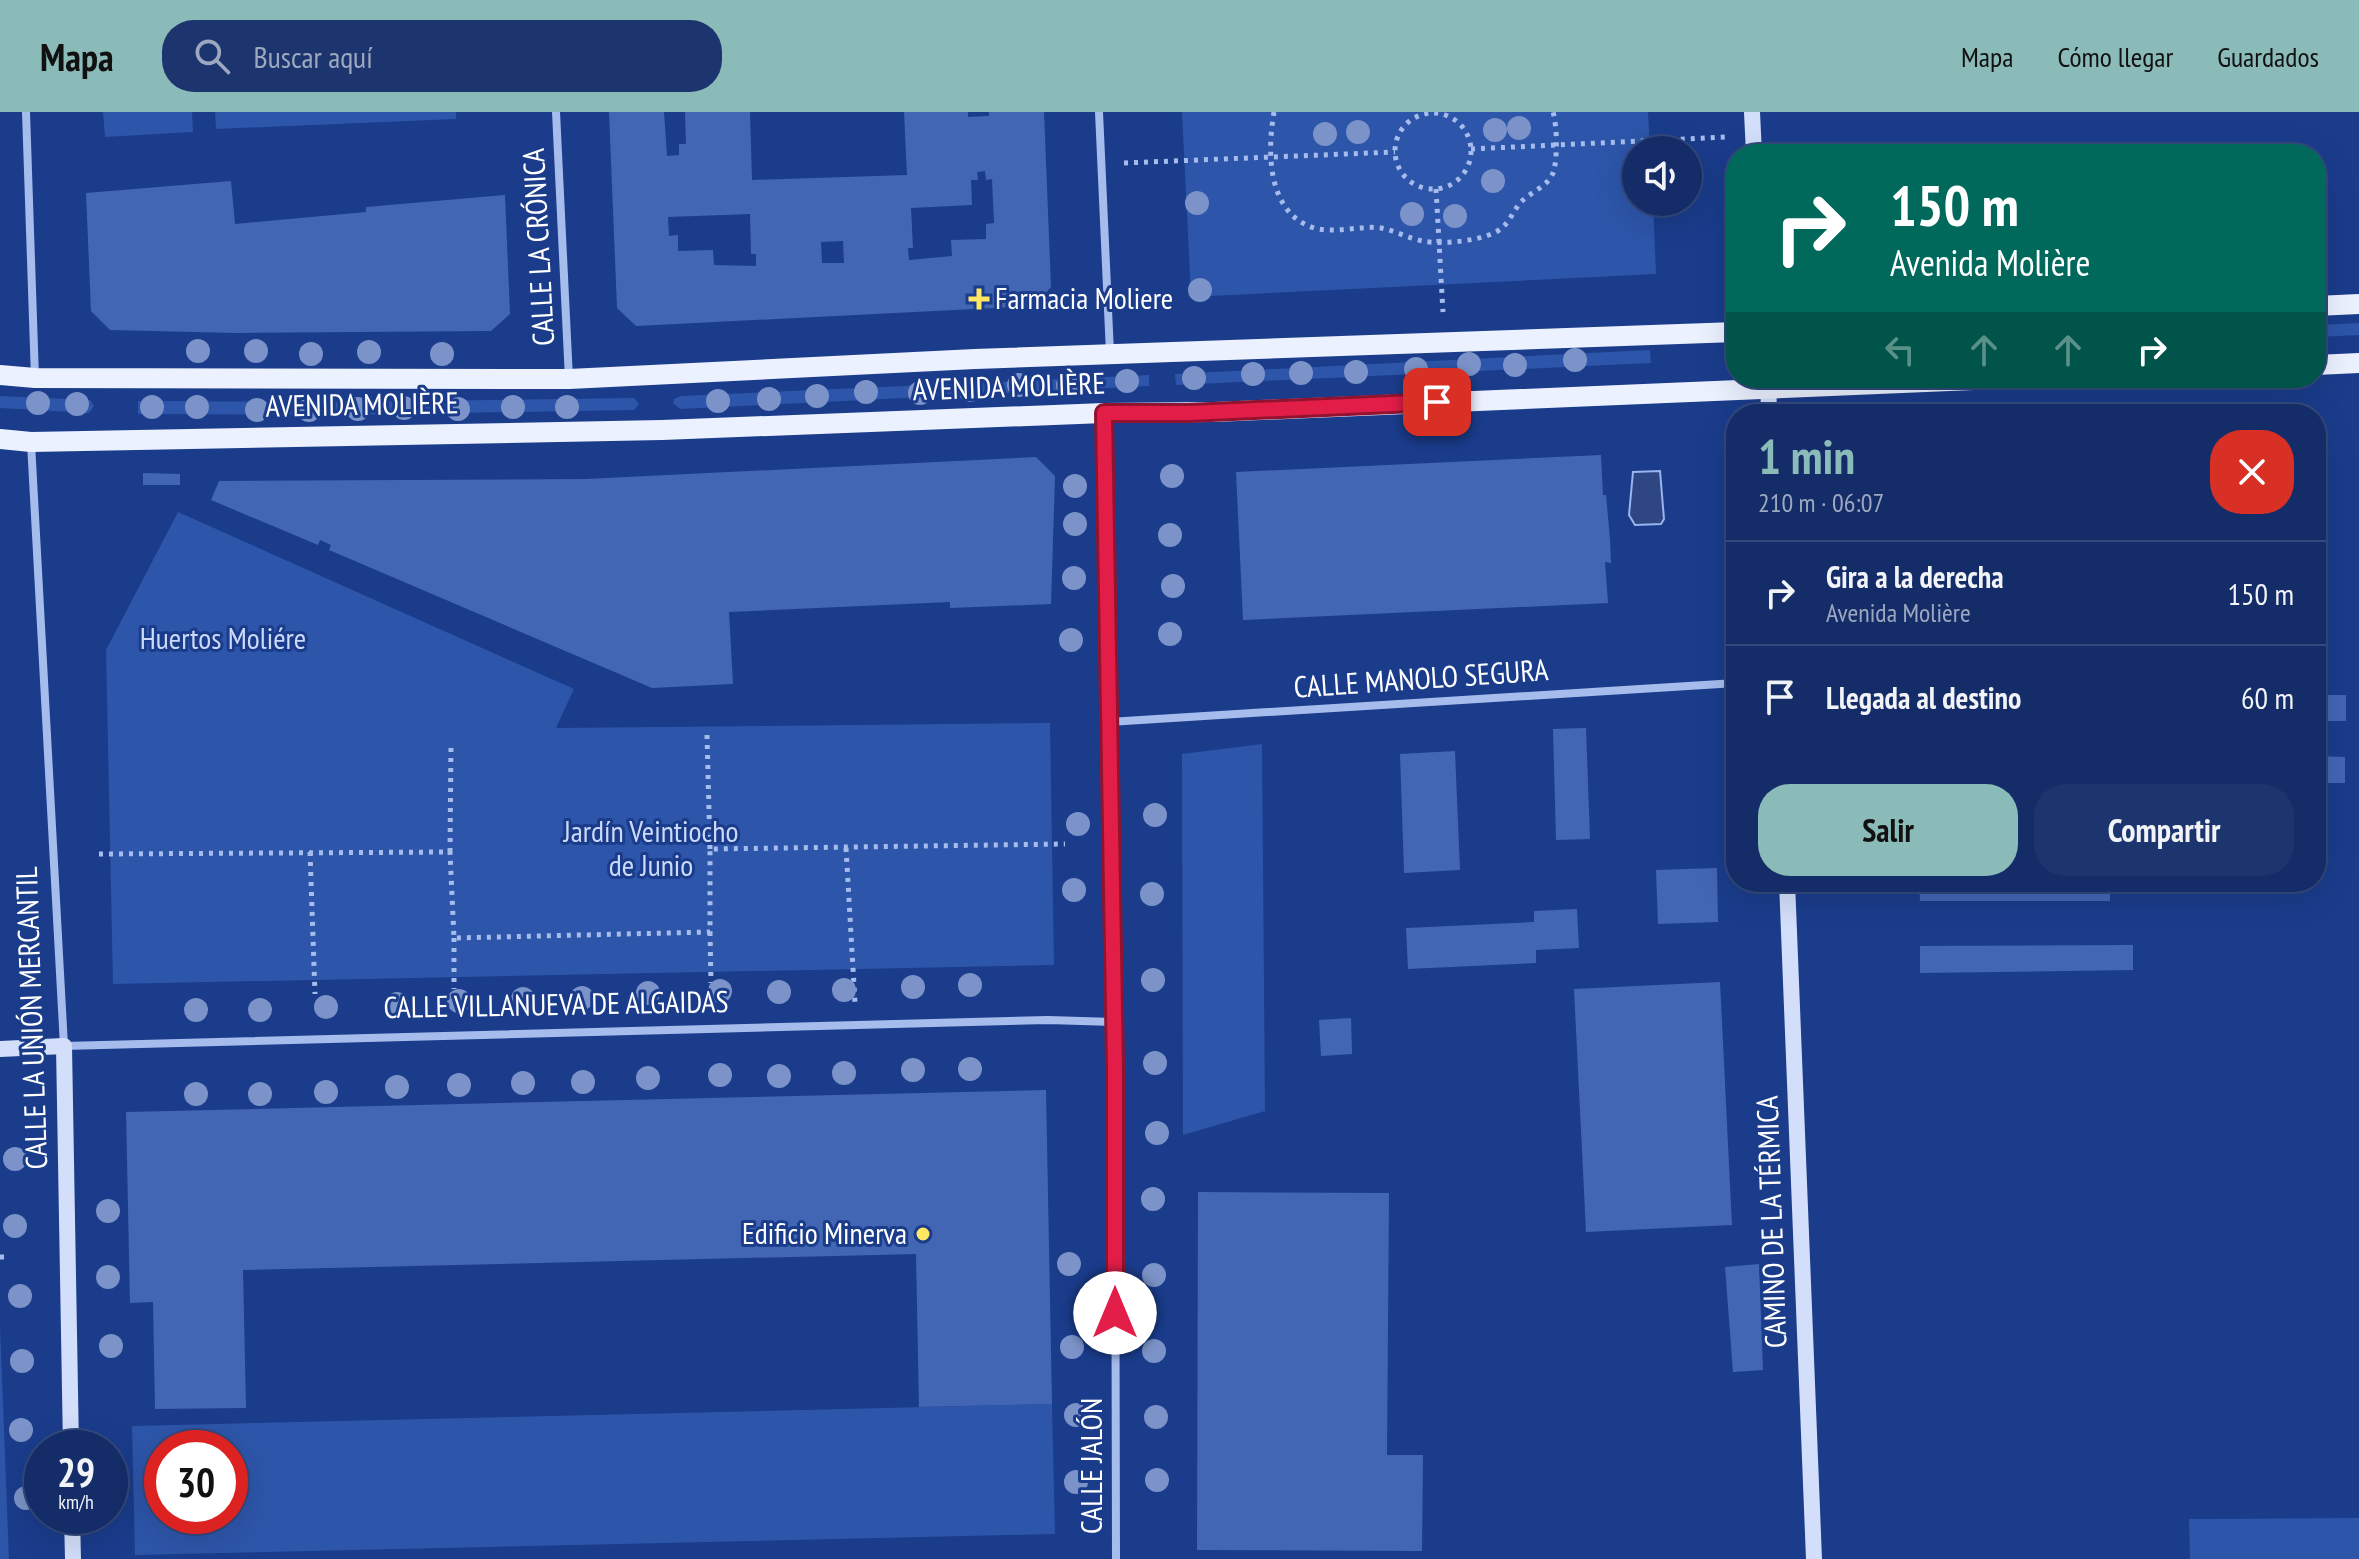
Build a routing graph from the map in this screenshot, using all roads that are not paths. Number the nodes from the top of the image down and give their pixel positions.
1 (26, 112) edge
2 (556, 112) edge
3 (1099, 112) edge
4 (1752, 112) edge
5 (1753, 144) edge
6 (2359, 304) edge
7 (2326, 306) edge
8 (1726, 332) edge
9 (1110, 354) junction
10 (2359, 363) edge
11 (2326, 365) edge
12 (0, 375) edge
13 (35, 378) junction
14 (569, 379) junction
15 (1726, 385) edge
16 (1104, 413) junction
17 (0, 439) edge
18 (31, 442) junction
19 (1726, 684) edge
20 (1109, 722) junction
21 (1787, 892) edge
22 (1114, 1022) junction
23 (64, 1046) junction
24 (0, 1049) edge
25 (71, 1430) edge
26 (72, 1534) edge
27 (73, 1559) edge
28 (1116, 1559) edge
29 (1814, 1559) edge

1 - 13 street
2 - 14 street, CALLE LA CRÓNICA
3 - 9 street
4 - 5 main road
6 - 7 main road
8 - 9 main road, AVENIDA MOLIÈRE
9 - 14 main road, AVENIDA MOLIÈRE
10 - 11 main road
12 - 13 main road, AVENIDA MOLIÈRE
13 - 14 main road, AVENIDA MOLIÈRE
15 - 16 main road, AVENIDA MOLIÈRE
16 - 18 main road, AVENIDA MOLIÈRE
16 - 20 street, CALLE JALÓN
17 - 18 main road, AVENIDA MOLIÈRE
18 - 23 street, CALLE LA UNIÓN MERCANTIL
19 - 20 street, CALLE MANOLO SEGURA
20 - 22 street, CALLE JALÓN
21 - 29 main road, CAMINO DE LA TÉRMICA
22 - 23 street, CALLE VILLANUEVA DE ALGAIDAS
22 - 28 street, CALLE JALÓN
23 - 24 main road, CALLE VILLANUEVA DE ALGAIDAS
23 - 25 main road, CALLE LA UNIÓN MERCANTIL
26 - 27 main road

